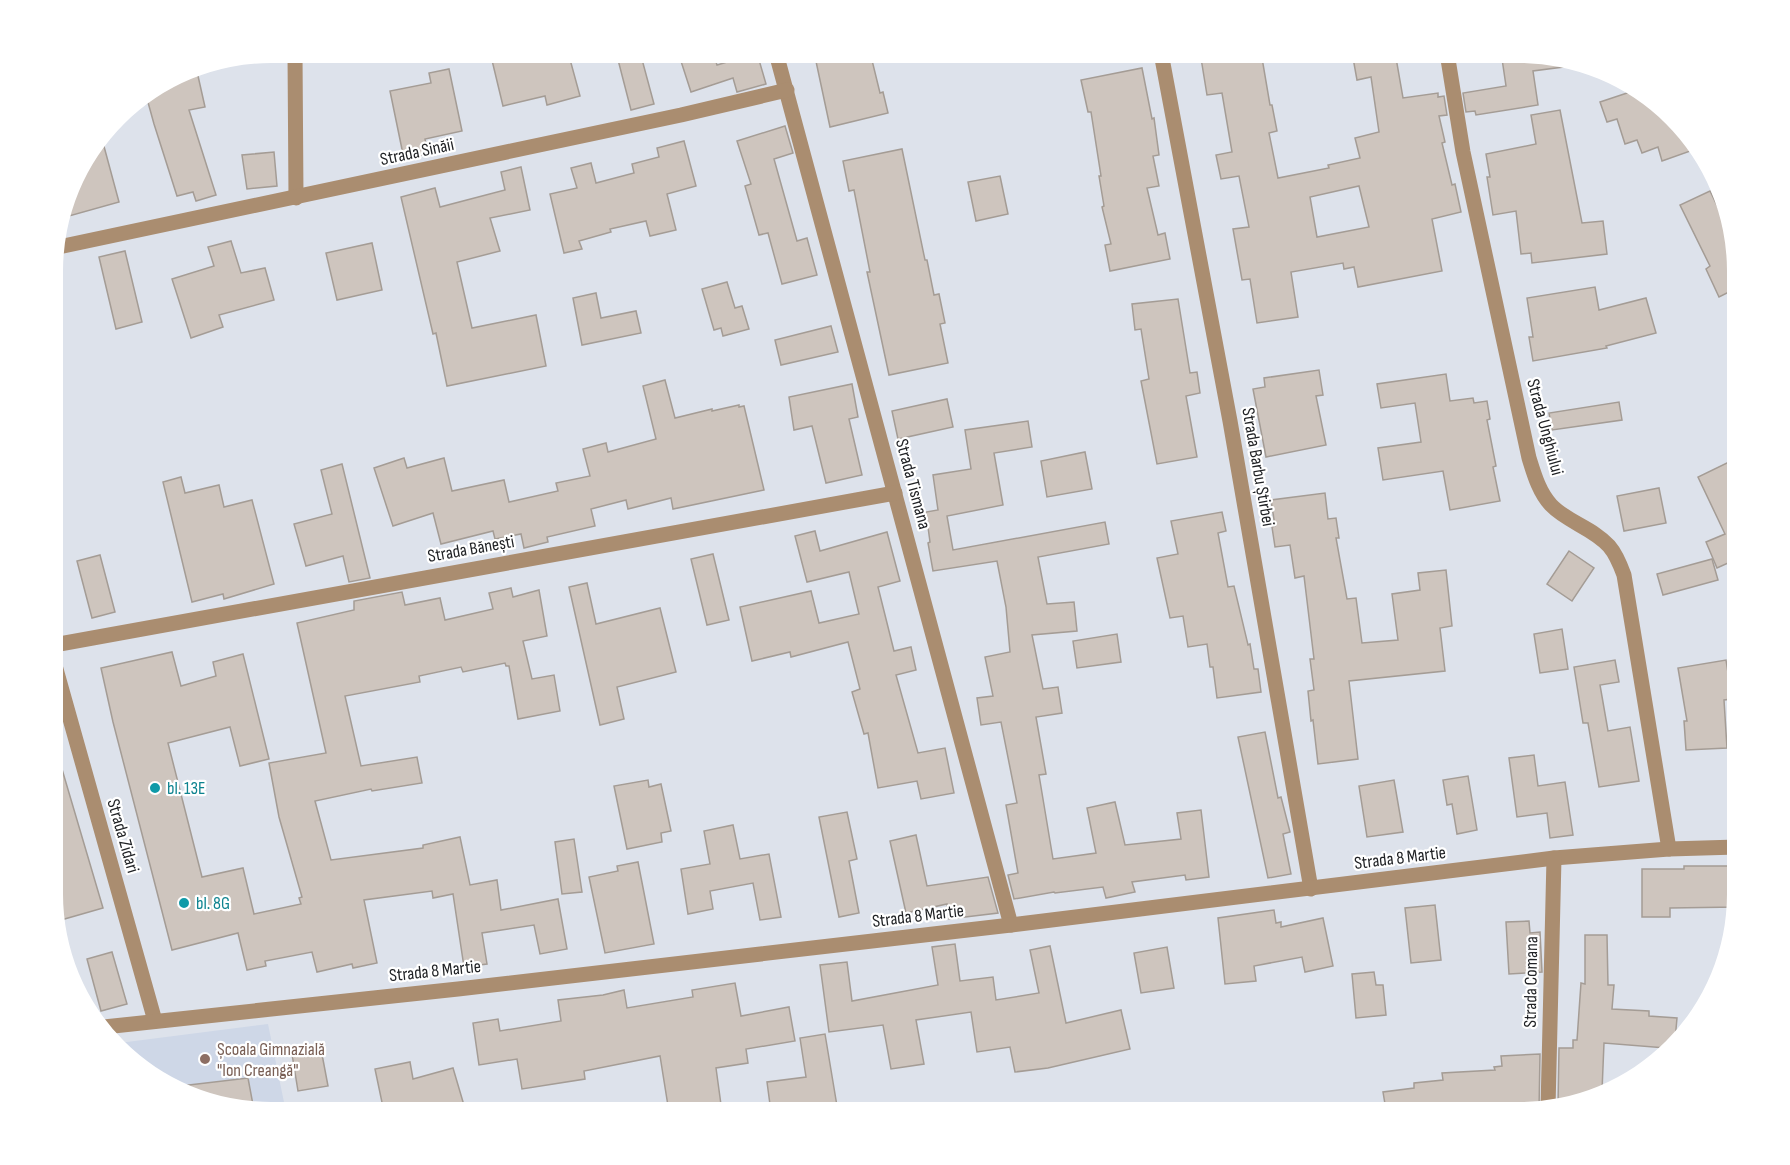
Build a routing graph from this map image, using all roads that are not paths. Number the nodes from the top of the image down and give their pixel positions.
1 (295, 63) edge
2 (779, 63) edge
3 (1163, 63) edge
4 (1449, 63) edge
5 (787, 90) junction
6 (296, 198) junction
7 (65, 246) edge
8 (895, 493) junction
9 (63, 643) edge
10 (63, 694) edge
11 (1727, 847) edge
12 (1669, 849) junction
13 (1554, 858) junction
14 (1311, 889) junction
15 (1011, 925) junction
16 (155, 1021) junction
17 (111, 1026) edge
18 (1548, 1100) edge

1 - 6 street
2 - 5 street, Strada Tismana
3 - 14 street, Strada Barbu Știrbei
4 - 12 street, Strada Unghiului
5 - 6 street, Strada Sinăii
5 - 8 street, Strada Tismana
6 - 7 street, Strada Sinăii
8 - 9 street, Strada Bănești
8 - 15 street, Strada Tismana
10 - 16 street, Strada Zidari
11 - 12 street, Strada 8 Martie
12 - 13 street, Strada 8 Martie
13 - 14 street, Strada 8 Martie
13 - 18 street, Strada Comana
14 - 15 street, Strada 8 Martie
15 - 16 street, Strada 8 Martie
16 - 17 street, Strada 8 Martie

